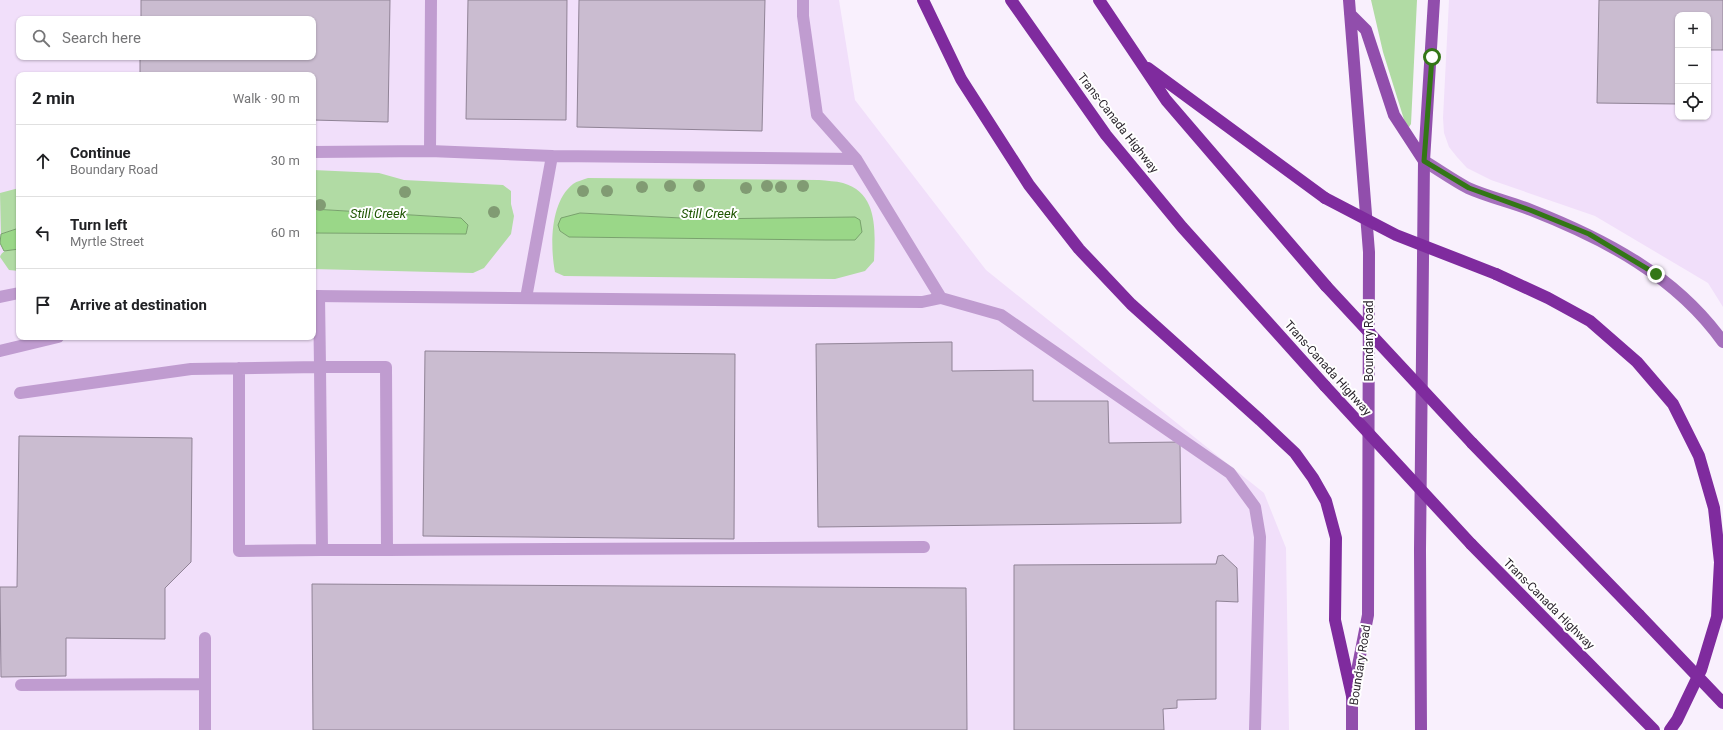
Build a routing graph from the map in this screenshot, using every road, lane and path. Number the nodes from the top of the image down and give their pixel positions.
1 (432, 0) edge
2 (803, 0) edge
3 (923, 0) edge
4 (1011, 0) edge
5 (1099, 0) edge
6 (1349, 0) edge
7 (1434, 0) edge
8 (1350, 14) junction
9 (1140, 63) junction
10 (430, 151) junction
11 (316, 152) edge
12 (552, 156) junction
13 (856, 159) junction
14 (1424, 161) junction
15 (16, 294) edge
16 (316, 296) edge
17 (0, 297) edge
18 (526, 298) junction
19 (941, 298) junction
20 (46, 340) edge
21 (1723, 342) edge
22 (0, 351) edge
23 (320, 367) junction
24 (240, 368) junction
25 (20, 393) dead end
26 (924, 548) dead end
27 (322, 550) junction
28 (387, 550) junction
29 (205, 638) dead end
30 (205, 684) junction
31 (21, 685) dead end
32 (1352, 696) junction
33 (1723, 703) edge
34 (205, 730) edge
35 (1255, 730) edge
36 (1352, 730) edge
37 (1422, 730) edge
38 (1654, 730) edge
39 (1670, 730) edge

1 - 10 street
2 - 13 street
3 - 32 highway
4 - 38 highway, Trans-Canada Highway, bridge
5 - 9 highway
6 - 8 main road, Boundary Road
7 - 14 main road
8 - 14 main road
8 - 32 main road, Boundary Road
9 - 33 highway, bridge
9 - 39 highway, bridge
10 - 11 street
10 - 12 street
12 - 13 street
12 - 18 street
13 - 19 street
14 - 21 street
14 - 37 main road
15 - 17 street
16 - 18 street
16 - 23 street
18 - 19 street
19 - 35 street
20 - 22 street
23 - 24 street
23 - 27 street
23 - 28 street
24 - 25 street
24 - 27 street
26 - 28 street
27 - 28 street
29 - 30 street
30 - 31 street
30 - 34 street
32 - 36 main road, Boundary Road

